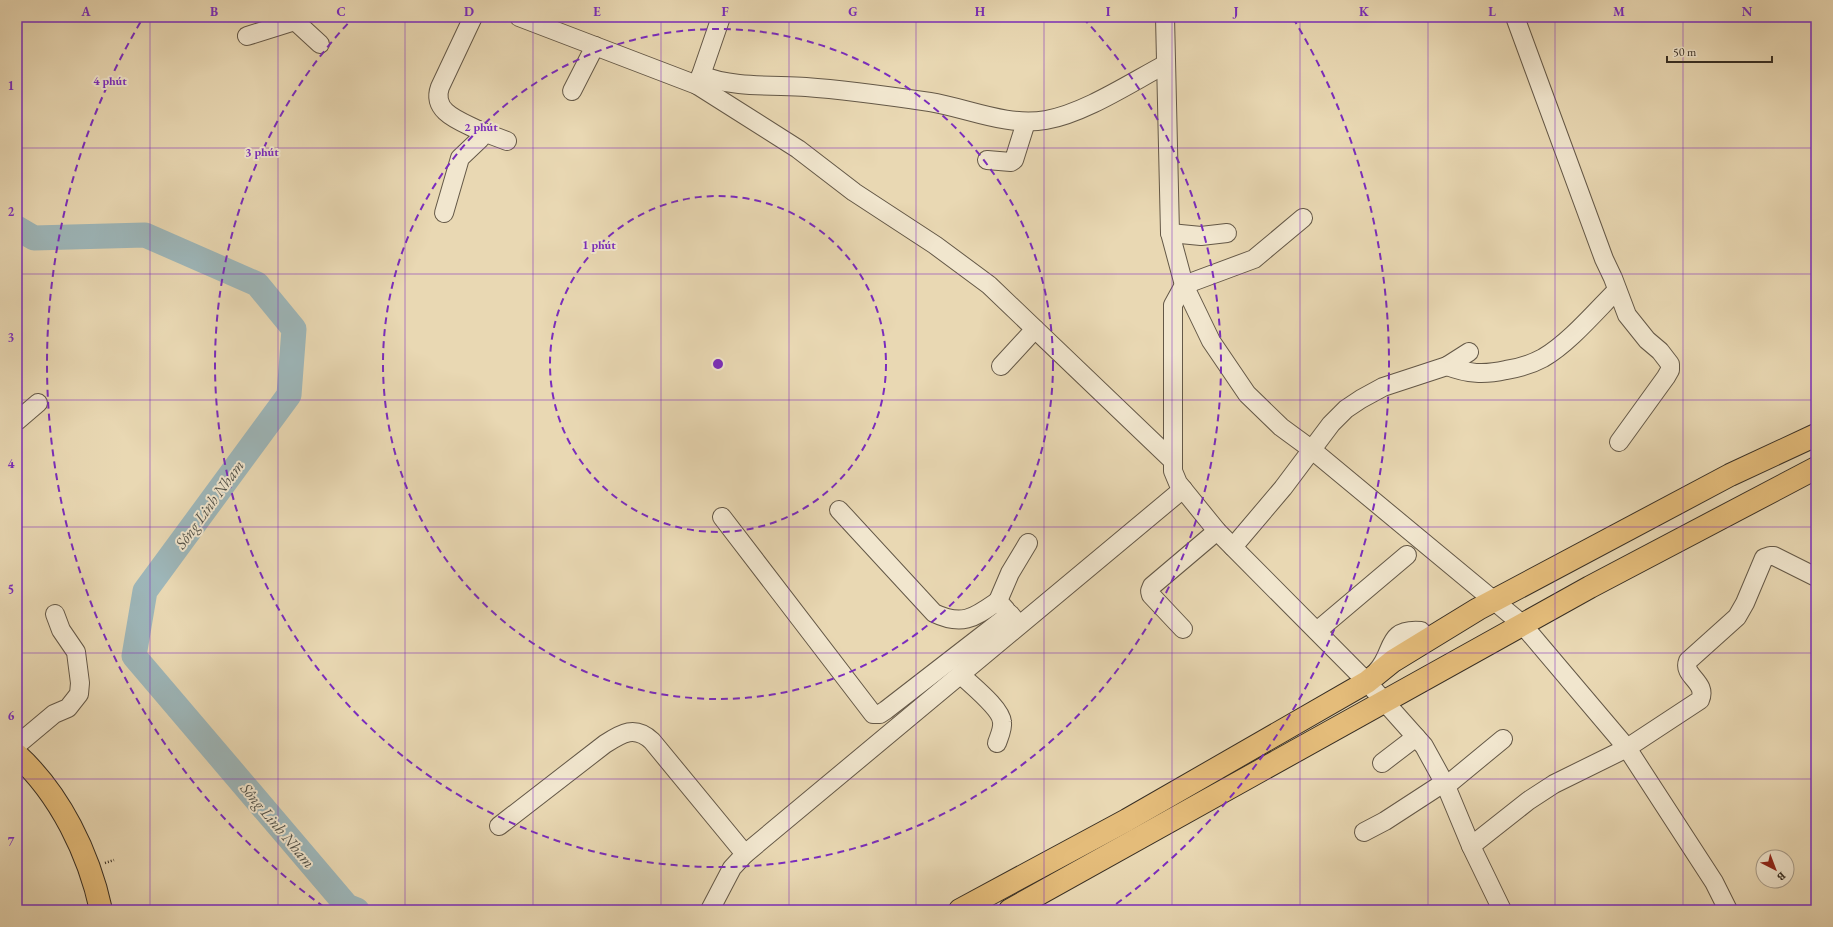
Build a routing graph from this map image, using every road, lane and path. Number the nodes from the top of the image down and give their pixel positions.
1 (473, 17) edge
2 (519, 17) edge
3 (721, 17) edge
4 (1165, 17) edge
5 (1514, 17) edge
6 (296, 19) edge
7 (247, 36) dead end
8 (320, 44) dead end
9 (596, 46) junction
10 (1166, 64) junction
11 (699, 80) junction
12 (572, 91) dead end
13 (1026, 122) junction
14 (478, 130) junction
15 (507, 141) dead end
16 (986, 160) dead end
17 (444, 213) dead end
18 (1303, 218) dead end
19 (1170, 233) junction
20 (1227, 233) dead end
21 (1184, 285) junction
22 (1617, 290) junction
23 (1035, 329) junction
24 (1469, 352) dead end
25 (1001, 366) dead end
26 (1447, 366) junction
27 (38, 403) dead end
28 (17, 420) edge
29 (1816, 435) edge
30 (1618, 442) dead end
31 (1312, 449) junction
32 (1173, 461) junction
33 (1816, 468) edge
34 (1183, 489) junction
35 (840, 510) dead end
36 (722, 517) dead end
37 (1217, 531) junction
38 (1028, 543) dead end
39 (1233, 547) junction
40 (1406, 555) dead end
41 (1816, 577) edge
42 (1494, 601) junction
43 (1009, 613) junction
44 (55, 614) dead end
45 (1522, 624) junction
46 (1183, 629) dead end
47 (1317, 631) junction
48 (1421, 631) dead end
49 (960, 674) junction
50 (1367, 682) junction
51 (1384, 701) junction
52 (1416, 736) junction
53 (1503, 739) dead end
54 (997, 743) dead end
55 (17, 745) edge
56 (1627, 748) junction
57 (17, 756) edge
58 (1382, 763) dead end
59 (1445, 784) junction
60 (500, 826) dead end
61 (1364, 832) dead end
62 (1471, 846) junction
63 (745, 854) junction
64 (102, 910) edge
65 (710, 910) edge
66 (960, 910) edge
67 (1010, 910) edge
68 (1502, 910) edge
69 (1728, 910) edge

1 - 14 street
2 - 9 street
3 - 11 street
4 - 10 street
5 - 22 street
6 - 7 street
6 - 8 street
9 - 11 street
9 - 12 street
10 - 13 street
10 - 19 street
11 - 13 street
11 - 23 street
13 - 16 street
14 - 15 street
14 - 17 street
18 - 21 street
19 - 20 street
19 - 21 street
21 - 31 street
21 - 32 street
22 - 26 street
22 - 30 street
23 - 25 street
23 - 32 street
24 - 26 street
26 - 31 street
27 - 28 street
29 - 42 main road
31 - 39 street
31 - 42 street
32 - 34 street
33 - 45 main road
34 - 37 street
34 - 43 street
35 - 43 street
36 - 43 street
37 - 39 street
37 - 46 street
38 - 43 street
39 - 47 street
40 - 47 street
41 - 56 street
42 - 45 street
42 - 50 main road
43 - 49 street
44 - 55 street
45 - 51 main road
45 - 56 street
47 - 50 street
48 - 50 street
49 - 54 street
49 - 63 street
50 - 51 street
50 - 66 main road
51 - 52 street
51 - 67 main road
52 - 58 street
52 - 59 street
53 - 59 street
56 - 62 street
56 - 69 street
57 - 64 main road
59 - 61 street
59 - 62 street
60 - 63 street
62 - 68 street
63 - 65 street

